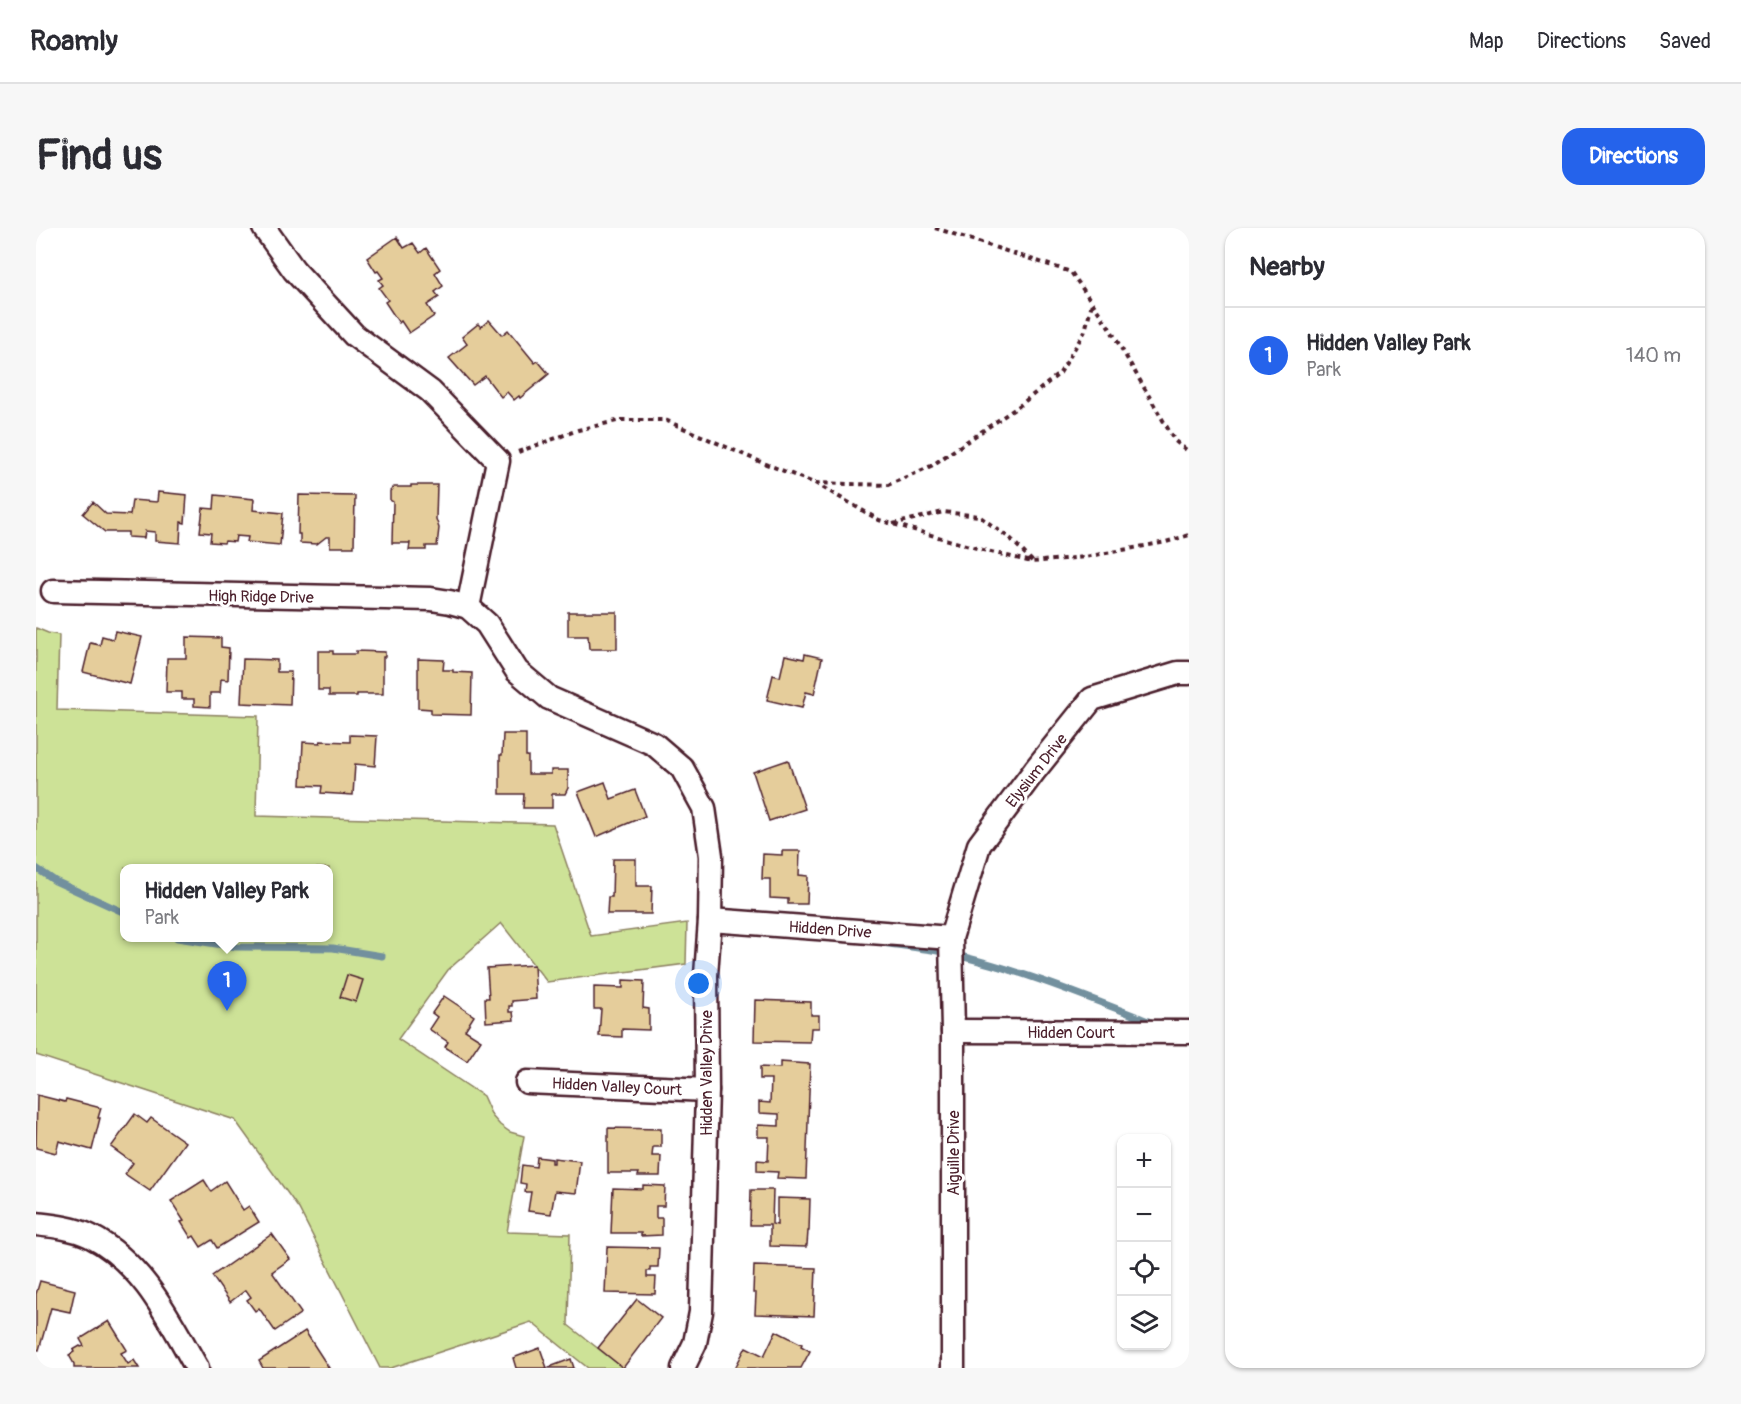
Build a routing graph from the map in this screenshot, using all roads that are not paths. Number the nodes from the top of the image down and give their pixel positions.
1 (264, 228) edge
2 (53, 591) dead end
3 (468, 607) junction
4 (1189, 673) edge
5 (710, 920) junction
6 (951, 938) junction
7 (952, 1031) junction
8 (1189, 1032) edge
9 (527, 1082) dead end
10 (707, 1090) junction
11 (36, 1224) edge
12 (197, 1368) edge
13 (683, 1368) edge
14 (953, 1368) edge

1 - 3 street
2 - 3 street, High Ridge Drive
3 - 5 street, Hidden Valley Drive
4 - 6 street, Elysium Drive
5 - 6 street, Hidden Drive
5 - 10 street, Hidden Valley Drive
6 - 7 street, Aiguille Drive
7 - 8 street, Hidden Court
7 - 14 street, Aiguille Drive
9 - 10 street, Hidden Valley Court
10 - 13 street, Hidden Valley Drive
11 - 12 street

